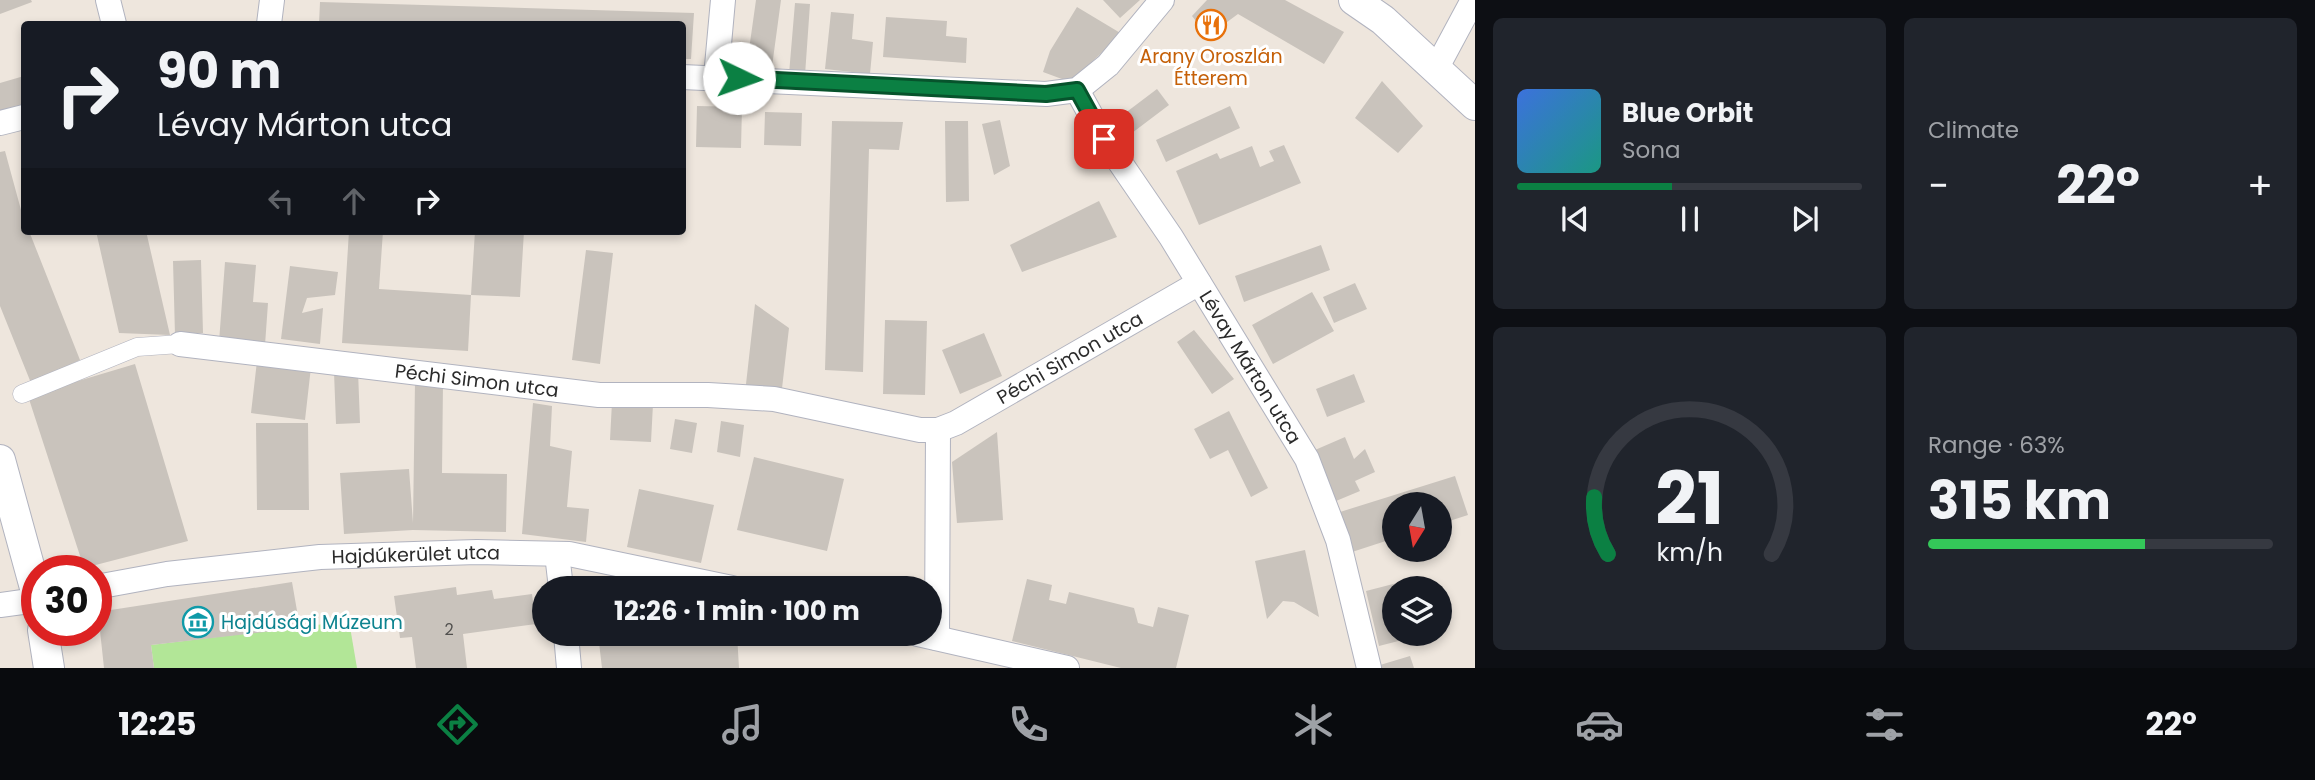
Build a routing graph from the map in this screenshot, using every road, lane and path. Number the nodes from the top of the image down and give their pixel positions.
1 (108, 0) edge
2 (272, 0) edge
3 (723, 0) edge
4 (1162, 0) edge
5 (1354, 0) edge
6 (1473, 0) edge
7 (113, 21) edge
8 (270, 21) edge
9 (1436, 69) junction
10 (686, 77) edge
11 (716, 77) junction
12 (1077, 90) junction
13 (1475, 105) edge
14 (21, 118) edge
15 (0, 123) edge
16 (1199, 283) junction
17 (180, 344) joint
18 (22, 394) dead end
19 (938, 430) junction
20 (0, 460) edge
21 (563, 554) junction
22 (26, 555) edge
23 (562, 576) edge
24 (672, 576) edge
25 (930, 576) edge
26 (112, 584) edge
27 (21, 600) edge
28 (0, 605) edge
29 (942, 639) edge
30 (46, 646) edge
31 (567, 646) edge
32 (50, 668) edge
33 (569, 668) edge
34 (1067, 668) edge
35 (1369, 668) edge

1 - 7 street
2 - 8 street
3 - 11 street
4 - 12 street
5 - 9 street
6 - 9 street
9 - 13 street
10 - 11 street
11 - 12 street
12 - 16 street, Lévay Márton utca
14 - 15 street
16 - 19 street, Péchi Simon utca
16 - 35 street, Lévay Márton utca
17 - 18 street, Péchi Simon utca
17 - 19 street, Péchi Simon utca
19 - 25 street
20 - 22 street
21 - 23 street
21 - 24 street, Hajdúkerület utca
21 - 26 street, Hajdúkerület utca
27 - 28 street
29 - 34 street
30 - 32 street
31 - 33 street

